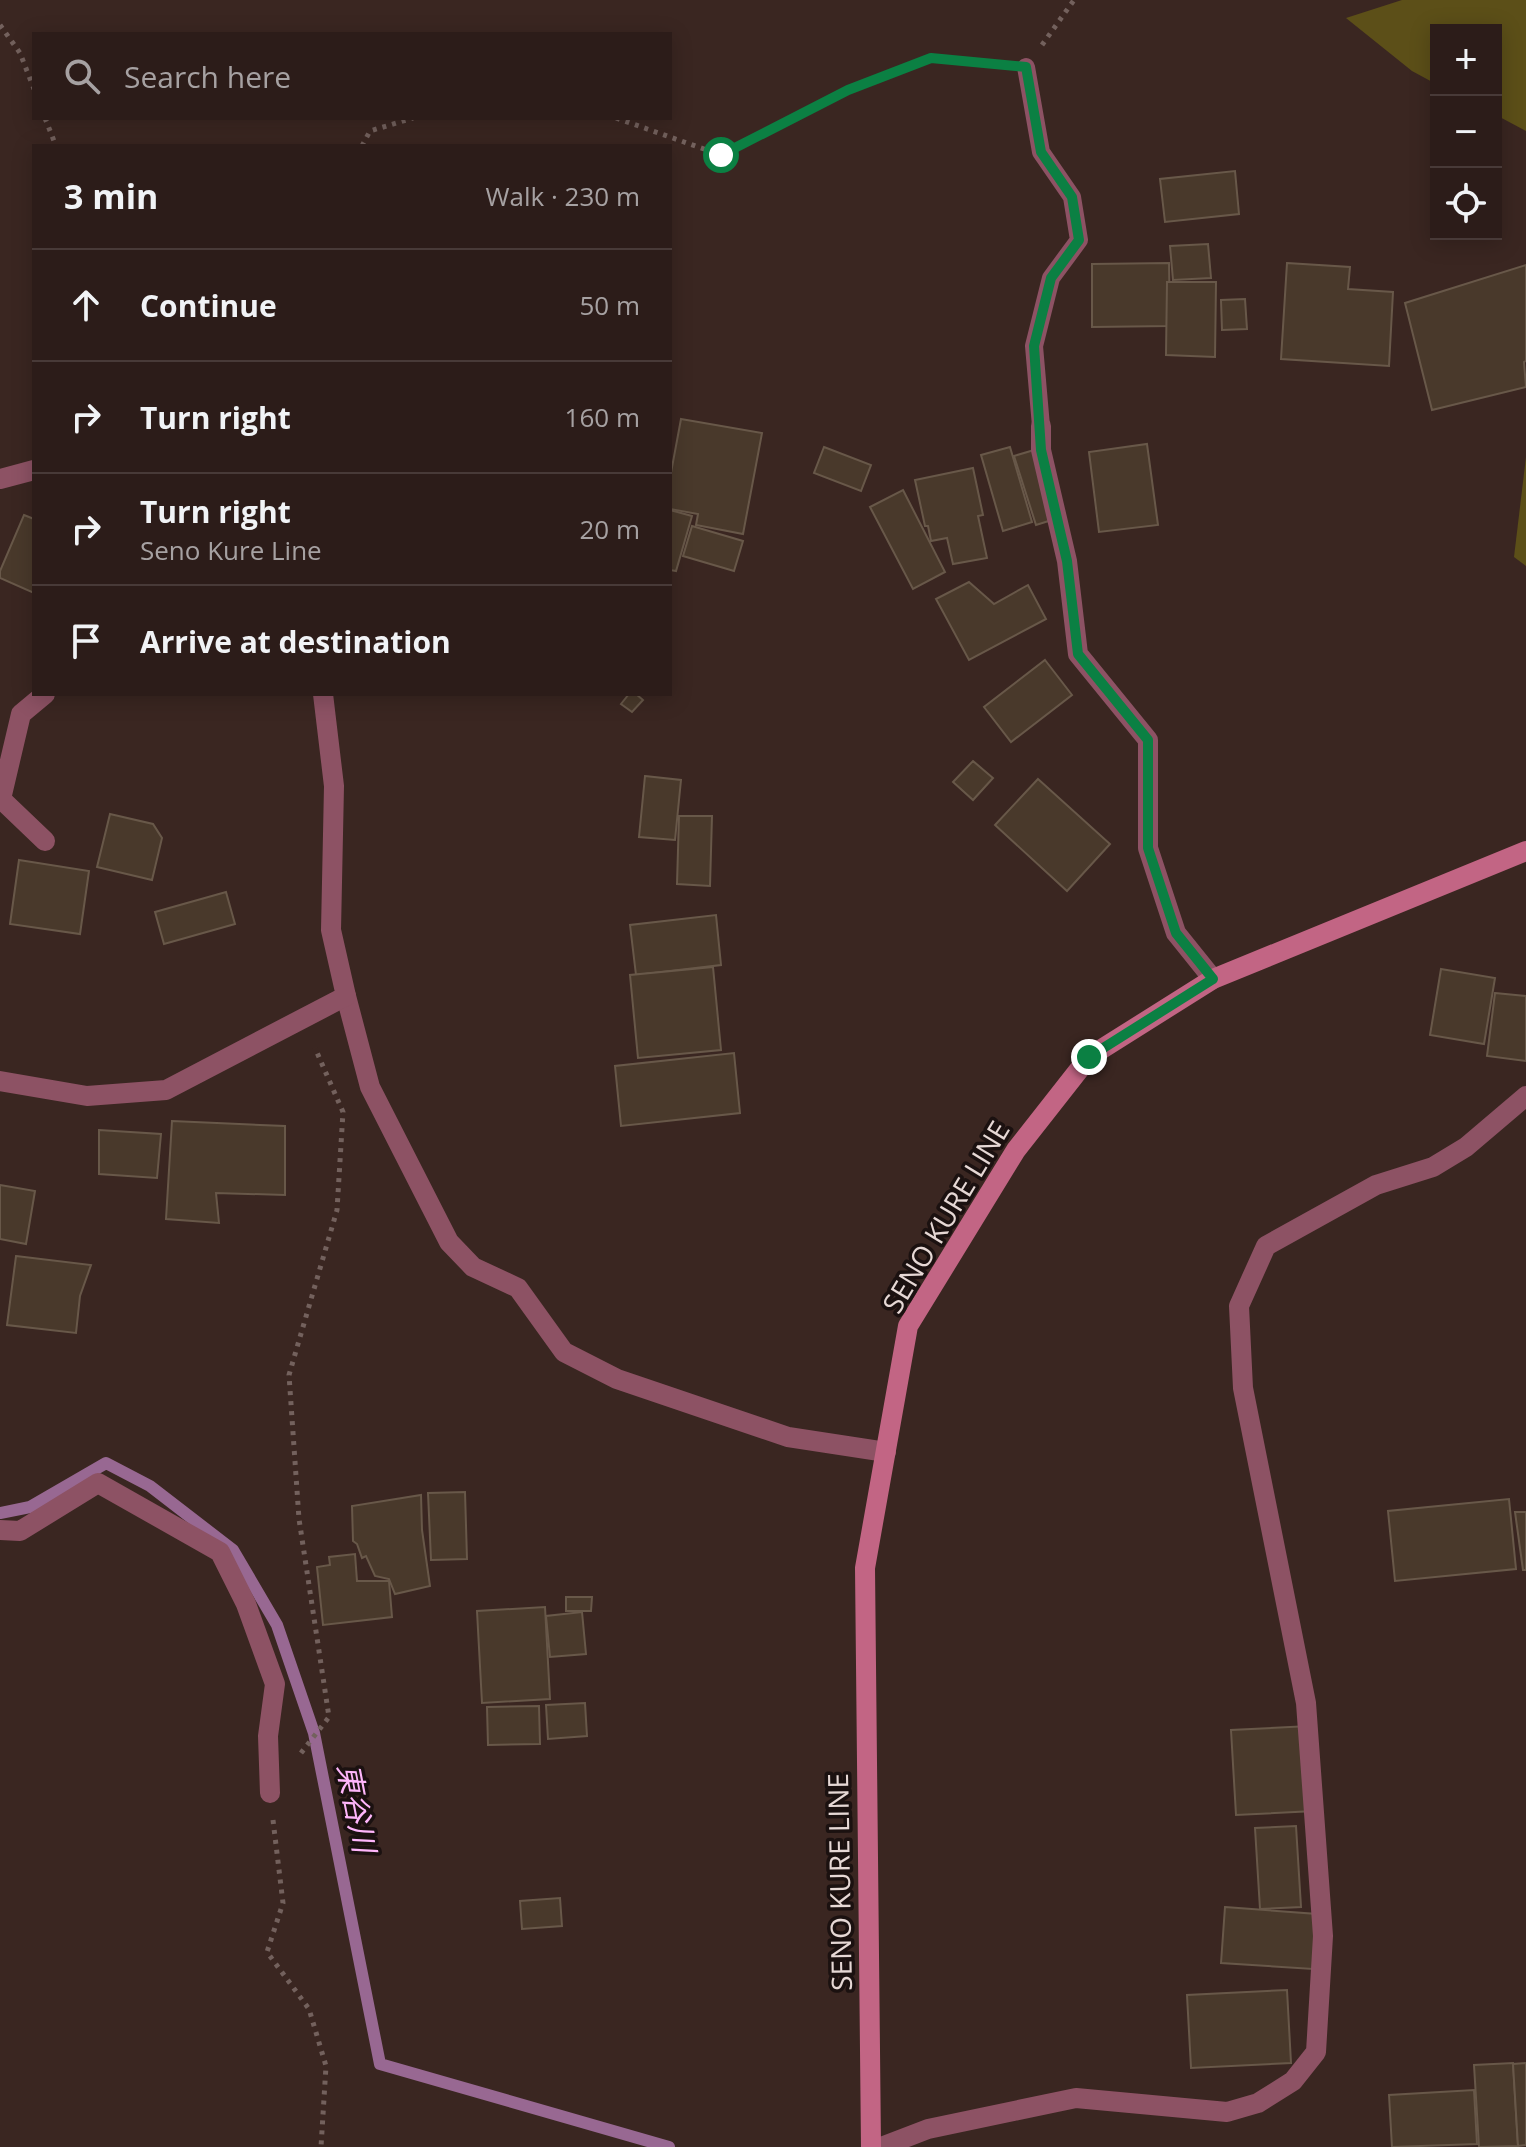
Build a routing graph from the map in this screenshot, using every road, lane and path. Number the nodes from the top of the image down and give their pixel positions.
1 (1074, 0) edge
2 (0, 25) edge
3 (1026, 67) junction
4 (32, 84) edge
5 (46, 120) edge
6 (406, 120) edge
7 (622, 120) edge
8 (55, 144) edge
9 (363, 144) edge
10 (1041, 426) joint
11 (32, 471) edge
12 (0, 479) edge
13 (43, 696) edge
14 (323, 696) edge
15 (0, 799) edge
16 (45, 841) dead end
17 (1526, 851) edge
18 (1213, 979) junction
19 (346, 996) junction
20 (302, 1018) junction
21 (0, 1081) edge
22 (1526, 1096) edge
23 (886, 1452) junction
24 (0, 1530) edge
25 (270, 1793) junction
26 (321, 2147) edge
27 (871, 2147) edge
28 (881, 2147) edge

1 - 3 path
2 - 4 path
3 - 7 path
3 - 10 lane
5 - 8 path
6 - 9 path
10 - 18 street
11 - 12 street
13 - 15 street
14 - 19 street
15 - 16 street
17 - 18 main road, SENO KURE LINE
18 - 23 main road, SENO KURE LINE
19 - 20 street
19 - 23 street
20 - 21 street
20 - 25 path
22 - 28 street
23 - 27 main road, SENO KURE LINE
24 - 25 street
25 - 26 path

